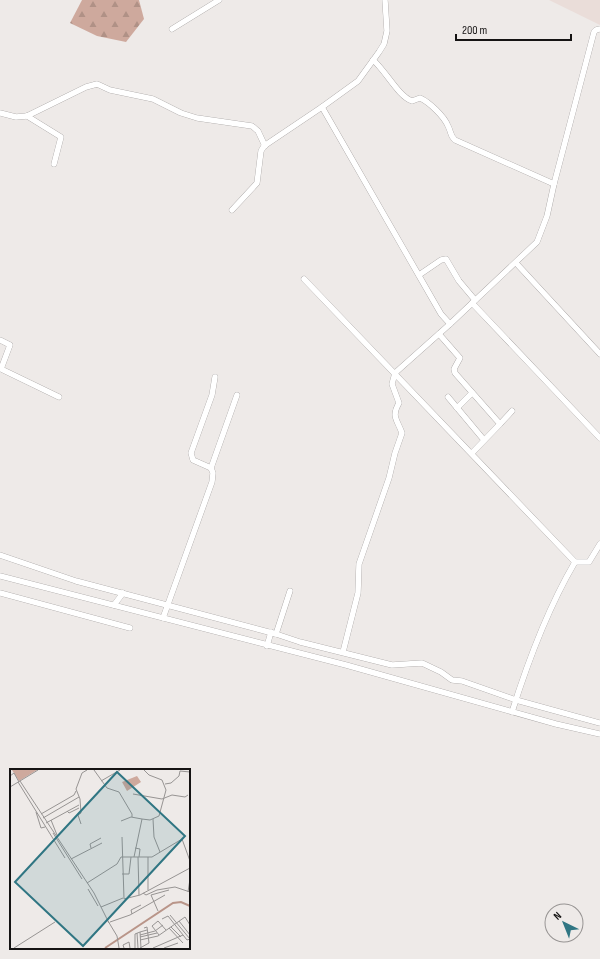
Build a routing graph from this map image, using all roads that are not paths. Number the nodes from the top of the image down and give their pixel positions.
1 (219, 0) edge
2 (385, 0) edge
3 (172, 29) dead end
4 (600, 29) edge
5 (373, 60) junction
6 (322, 107) junction
7 (0, 113) edge
8 (27, 116) junction
9 (265, 146) junction
10 (54, 164) dead end
11 (554, 184) junction
12 (232, 210) dead end
13 (516, 263) junction
14 (419, 275) junction
15 (304, 279) dead end
16 (474, 301) junction
17 (450, 324) junction
18 (439, 334) junction
19 (0, 340) edge
20 (600, 354) edge
21 (395, 373) junction
22 (214, 377) dead end
23 (472, 394) junction
24 (236, 395) dead end
25 (59, 397) dead end
26 (448, 397) dead end
27 (457, 408) junction
28 (512, 411) dead end
29 (500, 424) junction
30 (600, 438) edge
31 (484, 440) junction
32 (472, 453) junction
33 (211, 468) junction
34 (600, 544) edge
35 (0, 555) edge
36 (574, 562) junction
37 (0, 576) edge
38 (290, 591) dead end
39 (123, 592) junction
40 (0, 593) edge
41 (168, 604) junction
42 (114, 605) junction
43 (163, 618) junction
44 (130, 628) dead end
45 (274, 633) junction
46 (267, 646) junction
47 (343, 652) junction
48 (516, 700) junction
49 (512, 712) junction
50 (600, 723) edge
51 (600, 734) edge

1 - 3 street
2 - 5 street
4 - 11 street
5 - 6 street
5 - 11 street
6 - 9 street
6 - 14 street
7 - 8 street
8 - 9 street
8 - 10 street
9 - 12 street
11 - 13 street
13 - 16 street
13 - 20 street
14 - 16 street
14 - 17 street
15 - 21 street
16 - 17 street
16 - 30 street
17 - 18 street
18 - 21 street
18 - 23 street
19 - 25 street
21 - 32 street
21 - 47 street
22 - 33 street
23 - 27 street
23 - 29 street
24 - 33 street
26 - 27 street
27 - 31 street
28 - 29 street
29 - 31 street
31 - 32 street
32 - 36 street
33 - 41 street
34 - 36 street
35 - 39 street
36 - 48 street
37 - 42 street
38 - 45 street
39 - 41 street
39 - 42 street
40 - 44 street
41 - 43 street
41 - 45 street
42 - 43 street
43 - 46 street
45 - 46 street
45 - 47 street
46 - 49 street
47 - 48 street
48 - 49 street
48 - 50 street
49 - 51 street

